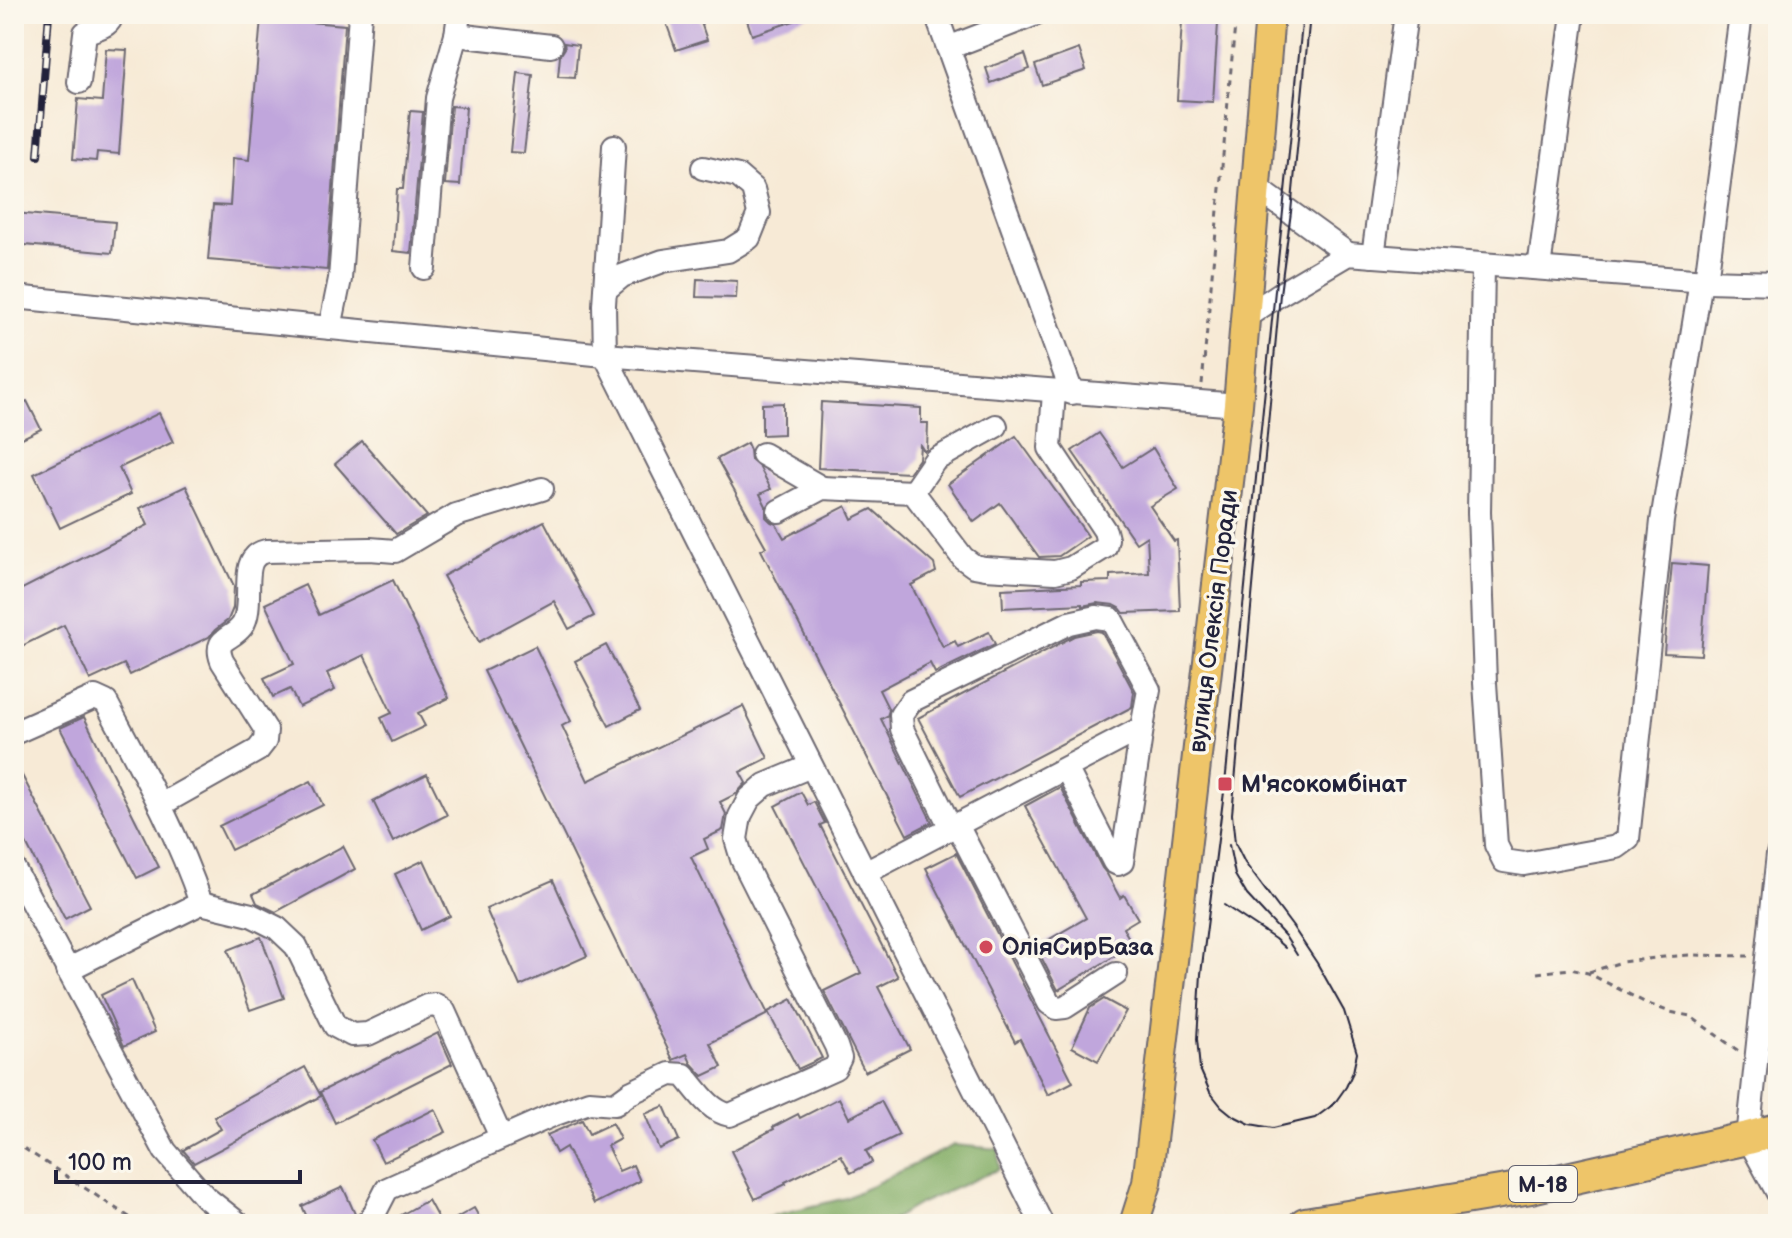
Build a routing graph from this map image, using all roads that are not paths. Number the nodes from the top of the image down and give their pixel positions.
1 (112, 14) edge
2 (360, 14) edge
3 (936, 14) edge
4 (1036, 14) edge
5 (1270, 14) edge
6 (1406, 14) edge
7 (1573, 14) edge
8 (1741, 14) edge
9 (458, 24) edge
10 (551, 46) dead end
11 (948, 48) junction
12 (79, 82) dead end
13 (614, 146) dead end
14 (703, 168) dead end
15 (1257, 188) junction
16 (1348, 254) junction
17 (1373, 256) junction
18 (1483, 265) junction
19 (424, 268) dead end
20 (1539, 268) junction
21 (1704, 281) junction
22 (1778, 283) edge
23 (605, 290) junction
24 (14, 297) edge
25 (1244, 318) junction
26 (330, 328) junction
27 (605, 355) junction
28 (1063, 392) junction
29 (1238, 405) junction
30 (996, 426) dead end
31 (763, 454) dead end
32 (822, 488) junction
33 (542, 489) dead end
34 (913, 492) junction
35 (779, 511) dead end
36 (1142, 728) junction
37 (14, 733) edge
38 (811, 766) junction
39 (1066, 768) junction
40 (160, 805) junction
41 (954, 826) junction
42 (1778, 854) edge
43 (14, 869) edge
44 (865, 873) junction
45 (201, 903) junction
46 (67, 970) junction
47 (1116, 974) dead end
48 (1763, 1134) edge
49 (501, 1137) junction
50 (1778, 1193) edge
51 (239, 1224) edge
52 (365, 1224) edge
53 (1042, 1224) edge
54 (1134, 1224) edge
55 (1305, 1224) edge

1 - 12 street
2 - 26 street
3 - 11 street
4 - 11 street
5 - 15 main road, вулиця Олексія Поради
6 - 17 street
7 - 20 street
8 - 21 street
9 - 10 street
9 - 19 street
11 - 28 street
13 - 23 street
14 - 23 street
15 - 16 street
15 - 25 main road, вулиця Олексія Поради
16 - 17 street
16 - 25 street
17 - 18 street
18 - 20 street
18 - 21 street
20 - 21 street
21 - 22 street
23 - 27 street
24 - 26 street
25 - 29 main road, вулиця Олексія Поради
26 - 27 street
27 - 28 street
27 - 38 street
28 - 29 street
28 - 34 street
29 - 54 main road, вулиця Олексія Поради
30 - 34 street
31 - 32 street
32 - 34 street
32 - 35 street
33 - 40 street
36 - 39 street
36 - 39 street
36 - 41 street
37 - 40 street
38 - 44 street
38 - 49 street
39 - 41 street
40 - 45 street
41 - 44 street
41 - 47 street
42 - 48 street
43 - 46 street
44 - 53 street
45 - 46 street
45 - 49 street
46 - 51 street
48 - 50 street
48 - 55 highway, М-18
49 - 52 street

